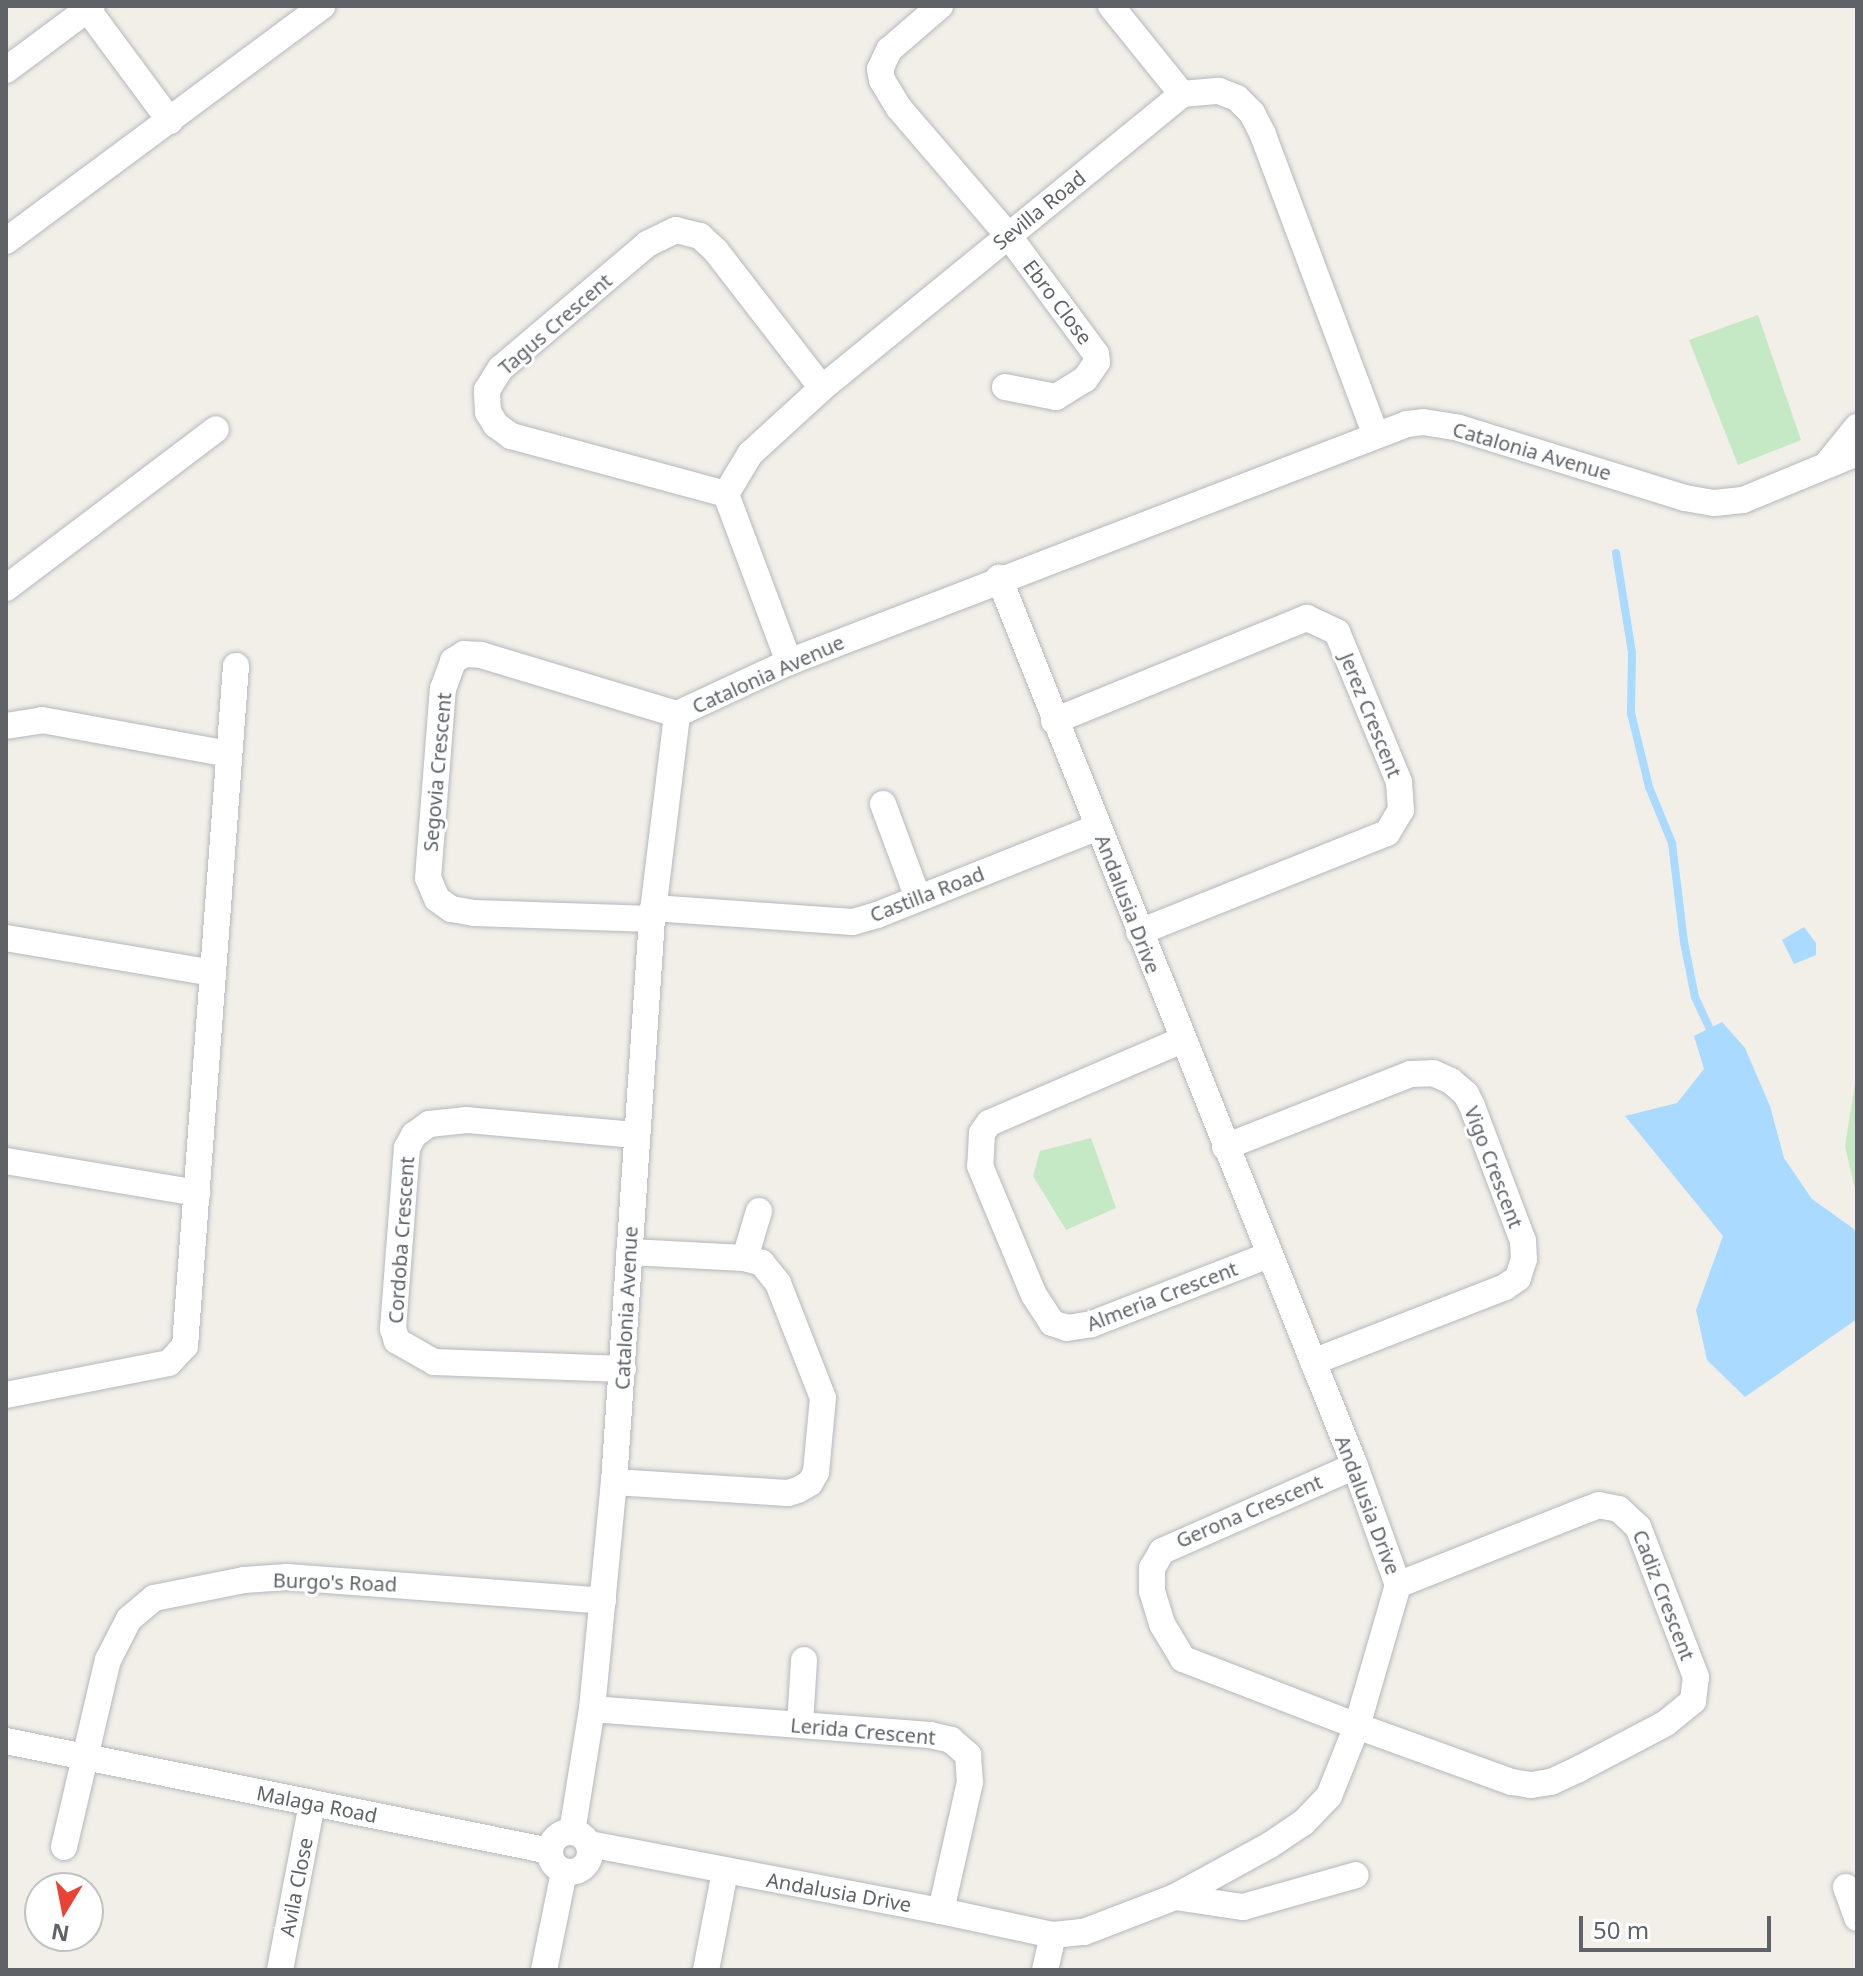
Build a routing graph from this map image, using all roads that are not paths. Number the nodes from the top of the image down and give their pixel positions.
1 (322, 6) edge
2 (940, 6) edge
3 (1111, 6) edge
4 (88, 7) edge
5 (6, 70) edge
6 (1182, 94) junction
7 (170, 121) junction
8 (1008, 235) junction
9 (6, 241) edge
10 (1005, 387) dead end
11 (822, 388) junction
12 (216, 429) dead end
13 (1375, 433) junction
14 (1855, 438) edge
15 (726, 494) junction
16 (999, 578) junction
17 (6, 588) edge
18 (789, 662) junction
19 (236, 666) dead end
20 (677, 714) junction
21 (1054, 721) junction
22 (6, 726) edge
23 (229, 754) junction
24 (883, 804) dead end
25 (1098, 827) junction
26 (918, 898) junction
27 (653, 913) junction
28 (1139, 932) junction
29 (6, 938) edge
30 (213, 973) junction
31 (1182, 1040) junction
32 (636, 1135) junction
33 (1225, 1147) junction
34 (6, 1161) edge
35 (197, 1193) junction
36 (759, 1211) dead end
37 (629, 1252) junction
38 (1269, 1255) junction
39 (745, 1258) junction
40 (1313, 1362) junction
41 (623, 1369) junction
42 (6, 1395) edge
43 (1355, 1466) junction
44 (614, 1482) junction
45 (1398, 1585) junction
46 (603, 1601) junction
47 (804, 1660) dead end
48 (592, 1709) junction
49 (800, 1724) junction
50 (1357, 1726) junction
51 (6, 1741) edge
52 (84, 1758) junction
53 (312, 1804) junction
54 (581, 1838) junction
55 (64, 1847) dead end
56 (557, 1861) junction
57 (725, 1871) junction
58 (1356, 1875) dead end
59 (1846, 1887) dead end
60 (1175, 1897) junction
61 (941, 1911) junction
62 (1857, 1918) edge
63 (1053, 1935) junction
64 (280, 1970) edge
65 (544, 1970) edge
66 (706, 1970) edge
67 (1045, 1970) edge

1 - 7 street
2 - 8 street
3 - 6 street
4 - 5 street
4 - 7 street
6 - 8 street, Sevilla Road
6 - 13 street
7 - 9 street
8 - 10 street, Ebro Close
8 - 11 street, Sevilla Road
11 - 15 street, Sevilla Road
11 - 15 street, Tagus Crescent
12 - 17 street
13 - 14 street, Catalonia Avenue
13 - 16 street, Catalonia Avenue
15 - 18 street
16 - 18 street, Catalonia Avenue
16 - 21 street, Andalusia Drive
18 - 20 street, Catalonia Avenue
19 - 23 street
20 - 27 street, Catalonia Avenue
20 - 27 street, Segovia Crescent
21 - 25 street, Andalusia Drive
21 - 28 street, Jerez Crescent
22 - 23 street
23 - 30 street
24 - 26 street
25 - 26 street, Castilla Road
25 - 28 street, Andalusia Drive
26 - 27 street, Castilla Road
27 - 32 street, Catalonia Avenue
28 - 31 street, Andalusia Drive
29 - 30 street
30 - 35 street
31 - 33 street, Andalusia Drive
31 - 38 street, Almeria Crescent
32 - 37 street, Catalonia Avenue
32 - 41 street, Cordoba Crescent
33 - 38 street, Andalusia Drive
33 - 40 street, Vigo Crescent
34 - 35 street
35 - 42 street
36 - 39 street
37 - 39 street
37 - 41 street, Catalonia Avenue
38 - 40 street, Andalusia Drive
39 - 44 street
40 - 43 street, Andalusia Drive
41 - 44 street, Catalonia Avenue
43 - 45 street, Andalusia Drive
43 - 50 street, Gerona Crescent
44 - 46 street, Catalonia Avenue
45 - 50 street, Andalusia Drive
45 - 50 street, Cadiz Crescent
46 - 48 street, Catalonia Avenue
46 - 52 street, Burgo's Road
47 - 49 street
48 - 49 street, Lerida Crescent
48 - 54 street, Catalonia Avenue
49 - 61 street, Lerida Crescent
50 - 60 street, Andalusia Drive
51 - 52 street, Malaga Road
52 - 53 street, Malaga Road
52 - 55 street
53 - 56 street, Malaga Road
53 - 64 street, Avila Close
54 - 56 street
54 - 56 street
54 - 57 street, Andalusia Drive
56 - 65 street
57 - 61 street, Andalusia Drive
57 - 66 street
58 - 60 street
59 - 62 street
60 - 63 street, Andalusia Drive
61 - 63 street, Andalusia Drive
63 - 67 street

